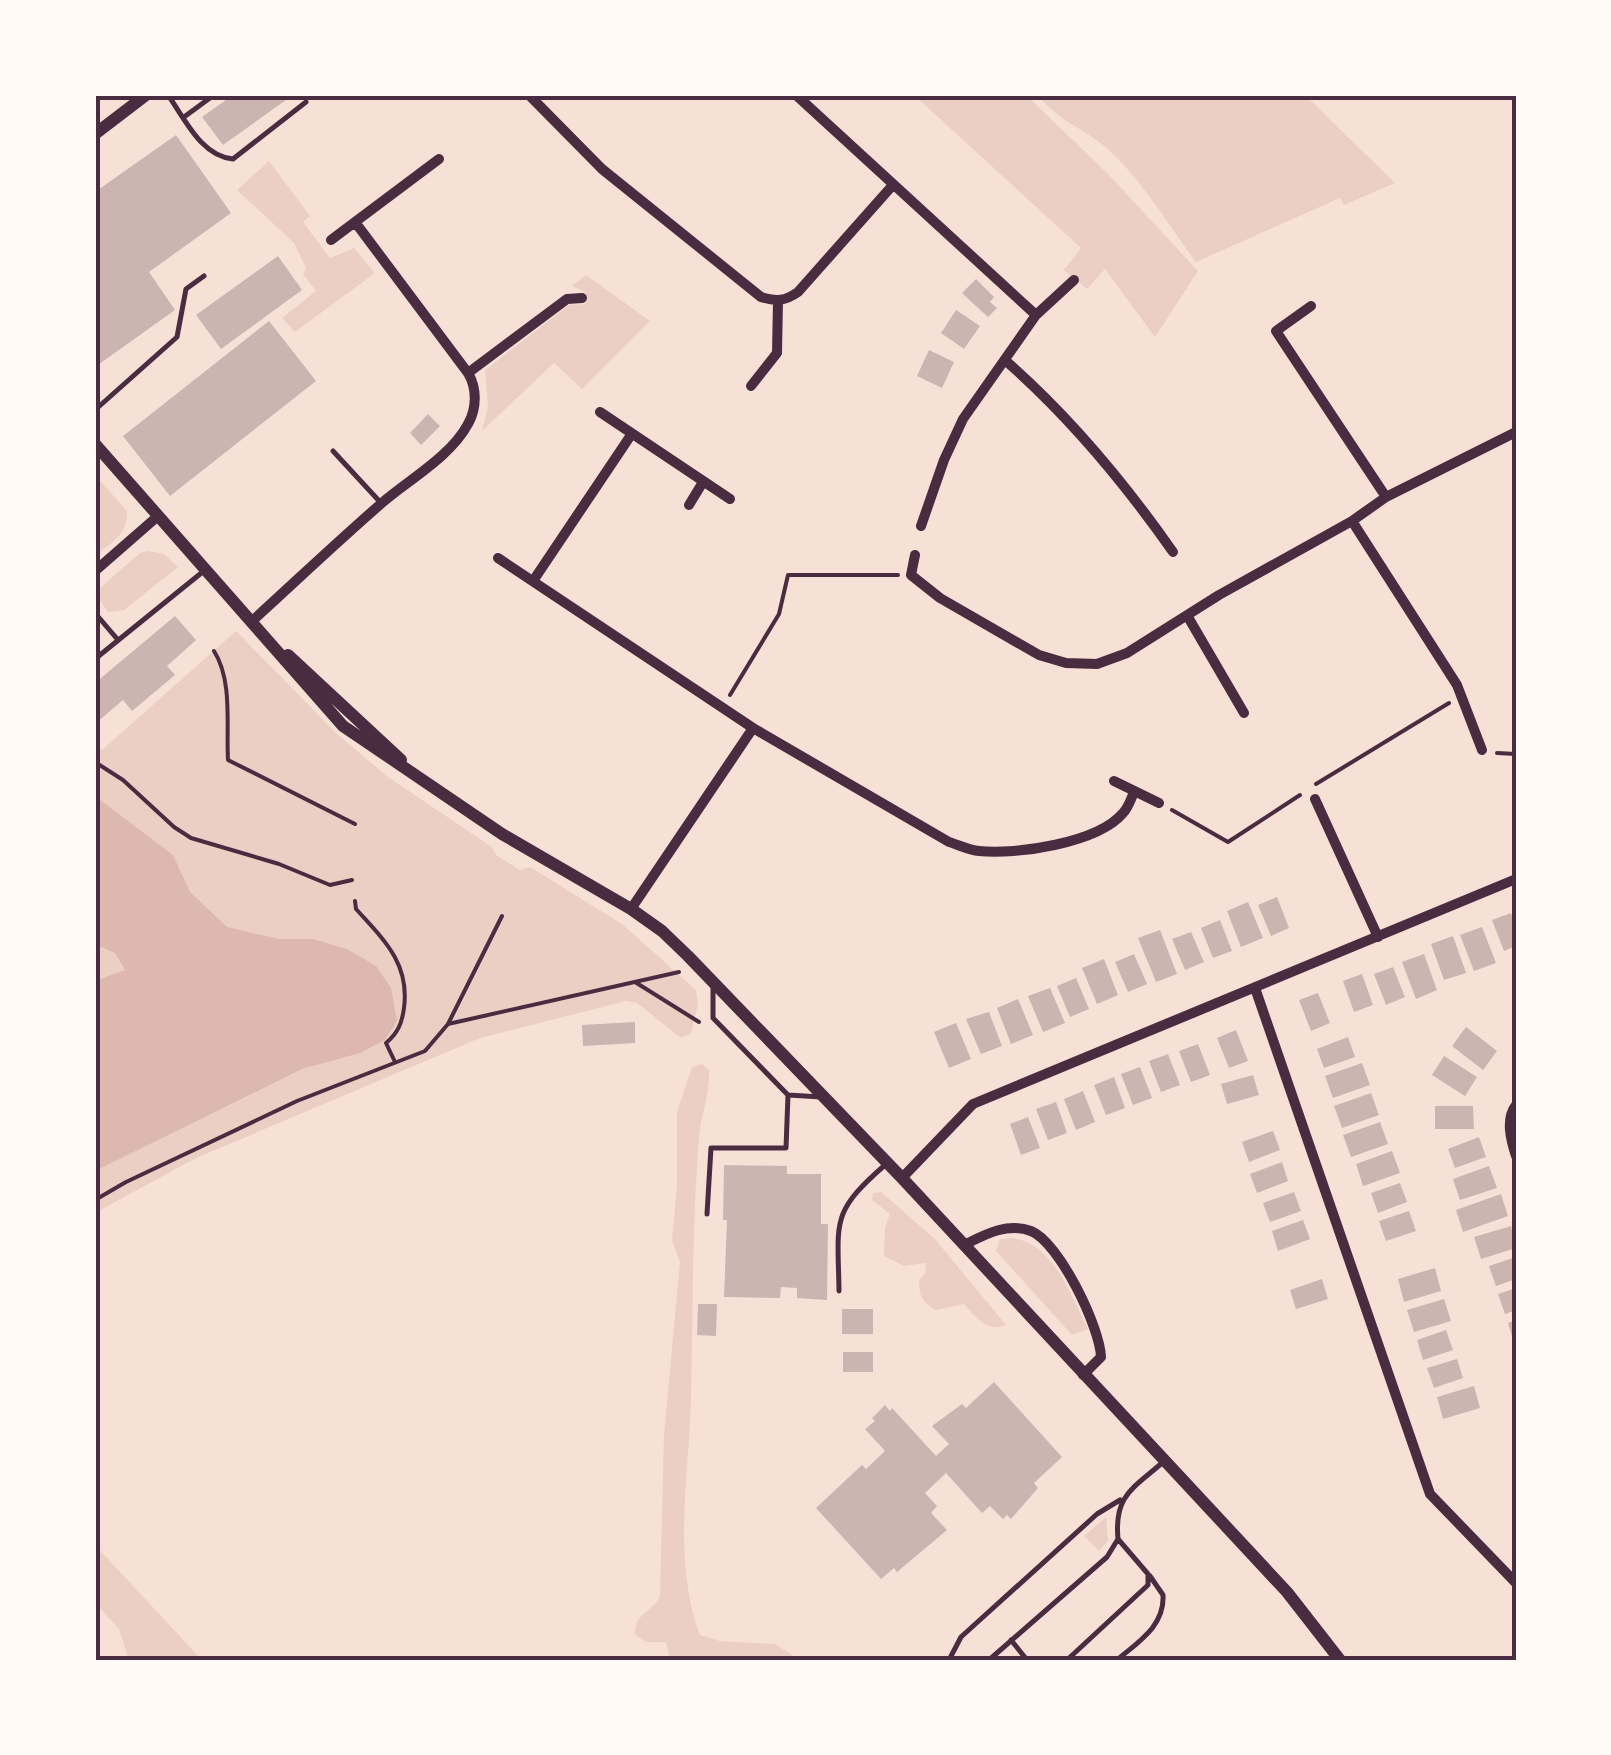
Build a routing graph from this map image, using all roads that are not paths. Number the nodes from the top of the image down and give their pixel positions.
1 (146, 95) edge
2 (168, 95) edge
3 (214, 95) edge
4 (529, 95) edge
5 (796, 95) edge
6 (306, 102) dead end
7 (184, 117) junction
8 (95, 134) edge
9 (439, 159) dead end
10 (892, 186) junction
11 (355, 222) junction
12 (331, 240) dead end
13 (204, 276) dead end
14 (1074, 280) dead end
15 (582, 298) dead end
16 (778, 301) junction
17 (1311, 306) dead end
18 (1036, 315) junction
19 (1006, 361) junction
20 (468, 373) junction
21 (751, 386) dead end
22 (95, 410) edge
23 (600, 412) dead end
24 (1516, 432) edge
25 (632, 435) junction
26 (95, 444) edge
27 (333, 452) dead end
28 (703, 482) junction
29 (1386, 497) junction
30 (730, 500) dead end
31 (381, 503) junction
32 (688, 505) dead end
33 (158, 516) junction
34 (1352, 521) junction
35 (921, 526) dead end
36 (1174, 552) dead end
37 (915, 555) dead end
38 (498, 558) dead end
39 (205, 570) junction
40 (95, 571) edge
41 (533, 581) junction
42 (95, 614) edge
43 (1188, 617) junction
44 (255, 626) junction
45 (118, 640) junction
46 (95, 660) edge
47 (1244, 713) dead end
48 (753, 728) junction
49 (1482, 750) road end
50 (1114, 781) dead end
51 (1134, 792) junction
52 (1315, 799) dead end
53 (1159, 803) road end
54 (1516, 879) edge
55 (631, 909) junction
56 (1378, 937) junction
57 (713, 982) junction
58 (1255, 988) junction
59 (788, 1096) junction
60 (824, 1097) junction
61 (1516, 1105) edge
62 (1516, 1156) edge
63 (887, 1163) junction
64 (902, 1178) junction
65 (708, 1214) dead end
66 (964, 1245) junction
67 (838, 1290) dead end
68 (1083, 1375) junction
69 (1164, 1461) junction
70 (1124, 1497) junction
71 (1118, 1539) junction
72 (1516, 1560) edge
73 (1506, 1572) junction
74 (1148, 1574) junction
75 (1516, 1583) edge
76 (1011, 1640) junction
77 (950, 1660) edge
78 (989, 1660) edge
79 (1027, 1660) edge
80 (1068, 1660) edge
81 (1117, 1660) edge
82 (1340, 1660) edge

1 - 8 street
2 - 7 lane
3 - 7 lane
4 - 16 street
5 - 10 street
6 - 7 lane
9 - 11 street
10 - 16 street
10 - 18 street
11 - 12 street
11 - 20 street
13 - 22 lane
14 - 18 street
15 - 20 street
16 - 21 street
17 - 29 street
18 - 19 street
19 - 35 street
19 - 36 street
20 - 31 street
23 - 25 street
24 - 29 street
25 - 28 street
25 - 41 street
26 - 33 street
27 - 31 lane
28 - 30 street
28 - 32 street
29 - 34 street
31 - 44 street
33 - 39 street
33 - 40 street
34 - 43 street
34 - 49 street
37 - 43 street
38 - 41 street
39 - 44 street
39 - 45 lane
41 - 48 street
42 - 45 lane
43 - 47 street
44 - 55 street
45 - 46 lane
48 - 51 street
48 - 55 street
50 - 51 street
51 - 53 street
52 - 56 street
54 - 56 street
55 - 57 street
56 - 58 street
57 - 59 lane
57 - 60 street
58 - 64 street
58 - 73 street
59 - 60 lane
59 - 65 lane
60 - 63 street
61 - 62 street
63 - 64 street
63 - 67 lane
64 - 66 street
66 - 68 street
66 - 68 street
68 - 69 street
69 - 70 lane
69 - 82 street
70 - 71 lane
70 - 77 lane
71 - 74 lane
71 - 76 lane
72 - 73 street
73 - 75 street
74 - 80 lane
74 - 81 lane
76 - 78 lane
76 - 79 lane

